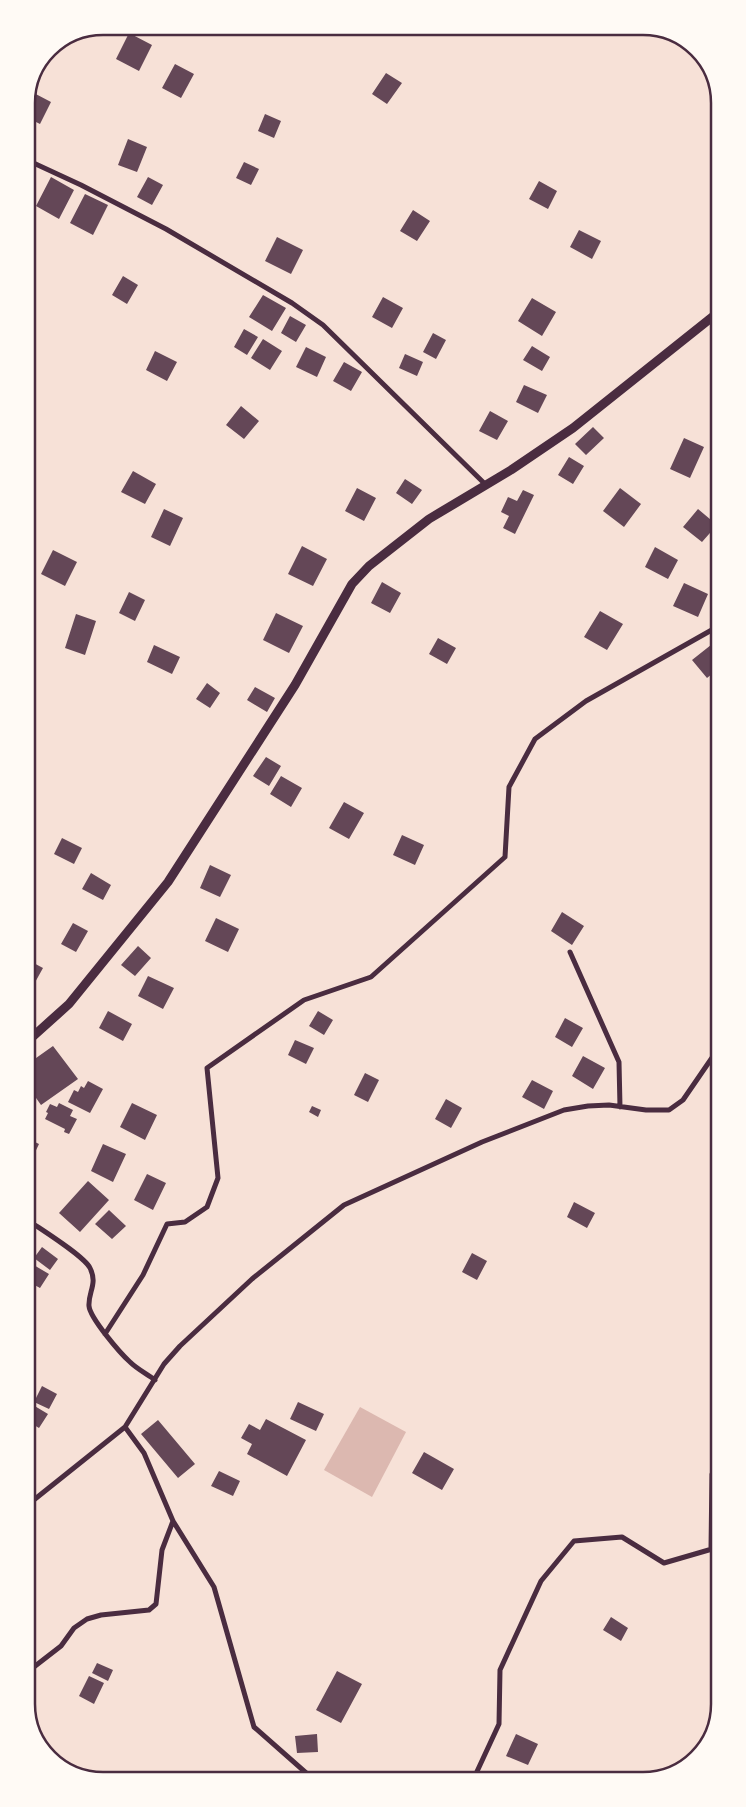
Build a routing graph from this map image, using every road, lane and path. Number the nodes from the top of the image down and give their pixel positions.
1 (35, 164) edge
2 (711, 318) edge
3 (486, 485) junction
4 (711, 630) edge
5 (570, 952) dead end
6 (35, 1035) edge
7 (711, 1059) edge
8 (620, 1107) junction
9 (35, 1225) edge
10 (105, 1334) junction
11 (155, 1380) junction
12 (125, 1427) junction
13 (35, 1499) edge
14 (173, 1520) junction
15 (711, 1549) edge
16 (35, 1666) edge
17 (305, 1772) edge
18 (477, 1772) edge

1 - 3 street
2 - 3 main road
3 - 6 main road
4 - 10 street
5 - 8 street
7 - 8 street
8 - 11 street
9 - 10 street
10 - 11 street
11 - 12 street
12 - 13 street
12 - 14 street
14 - 16 street
14 - 17 street
15 - 18 street

